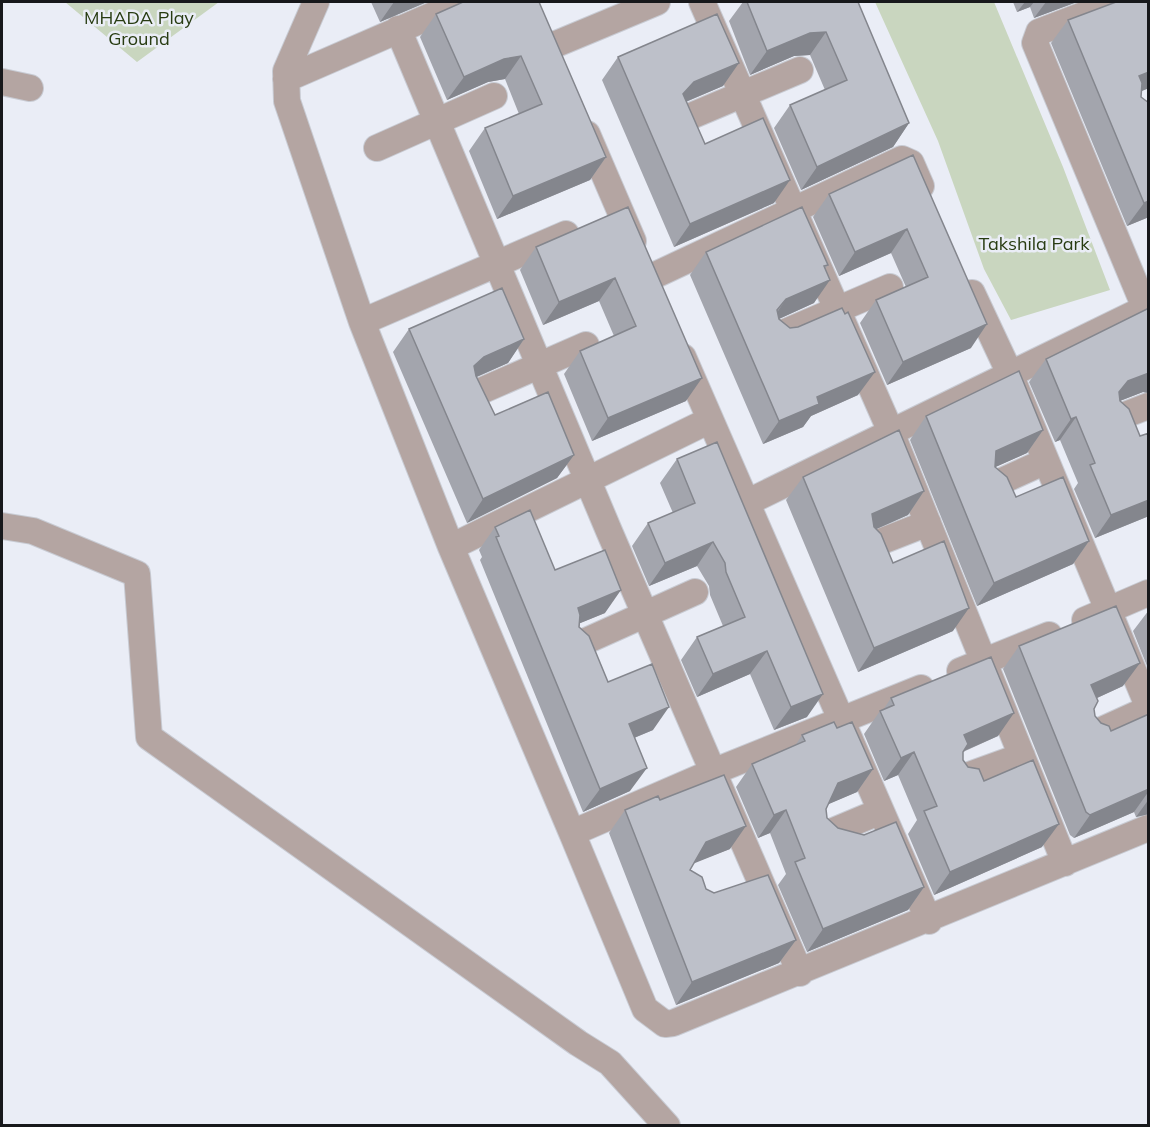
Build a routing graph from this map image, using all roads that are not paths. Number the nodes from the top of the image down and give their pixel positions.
1 (316, 2) edge
2 (463, 2) edge
3 (657, 2) edge
4 (702, 2) edge
5 (1117, 2) edge
6 (398, 28) junction
7 (550, 48) edge
8 (800, 70) edge
9 (286, 79) junction
10 (2, 82) edge
11 (30, 88) dead end
12 (743, 94) junction
13 (494, 96) edge
14 (578, 112) edge
15 (684, 119) edge
16 (438, 121) junction
17 (377, 148) dead end
18 (932, 208) edge
19 (794, 212) junction
20 (603, 218) junction
21 (499, 264) junction
22 (961, 270) edge
23 (890, 287) dead end
24 (837, 310) junction
25 (1148, 310) edge
26 (362, 322) junction
27 (672, 332) edge
28 (776, 336) edge
29 (586, 345) dead end
30 (541, 365) junction
31 (1010, 374) junction
32 (474, 394) edge
33 (1149, 406) edge
34 (1117, 418) edge
35 (710, 420) junction
36 (891, 432) junction
37 (1046, 461) junction
38 (588, 480) junction
39 (993, 485) edge
40 (746, 502) junction
41 (928, 523) junction
42 (2, 526) edge
43 (872, 545) edge
44 (451, 547) junction
45 (695, 592) dead end
46 (1149, 593) edge
47 (1108, 610) junction
48 (646, 615) junction
49 (577, 645) edge
50 (984, 662) junction
51 (1149, 708) edge
52 (840, 720) junction
53 (1093, 734) edge
54 (1022, 756) junction
55 (714, 771) junction
56 (961, 778) edge
57 (880, 811) junction
58 (1149, 828) edge
59 (572, 833) junction
60 (824, 835) edge
61 (1065, 863) junction
62 (929, 921) junction
63 (800, 973) junction
64 (667, 1125) edge

1 - 9 street
2 - 6 street
3 - 7 street
4 - 12 street
5 - 25 street
6 - 9 street
6 - 16 street
8 - 12 street
9 - 26 street
10 - 11 street
12 - 15 street
12 - 19 street
13 - 16 street
14 - 20 street
16 - 17 street
16 - 21 street
18 - 19 street
19 - 20 street
19 - 24 street
20 - 21 street
21 - 26 street
21 - 30 street
22 - 31 street
23 - 24 street
24 - 28 street
24 - 36 street
25 - 31 street
26 - 44 street
27 - 35 street
29 - 30 street
30 - 32 street
30 - 38 street
31 - 36 street
31 - 37 street
33 - 34 street
35 - 38 street
35 - 40 street
36 - 40 street
36 - 41 street
37 - 39 street
37 - 47 street
38 - 44 street
38 - 48 street
40 - 52 street
41 - 43 street
41 - 50 street
42 - 64 street
44 - 59 street
45 - 48 street
46 - 47 street
47 - 50 street
47 - 51 street
48 - 49 street
48 - 55 street
50 - 52 street
50 - 54 street
51 - 53 street
52 - 55 street
52 - 57 street
54 - 56 street
54 - 61 street
55 - 59 street
55 - 63 street
57 - 60 street
57 - 62 street
58 - 61 street
59 - 63 street
61 - 62 street
62 - 63 street

